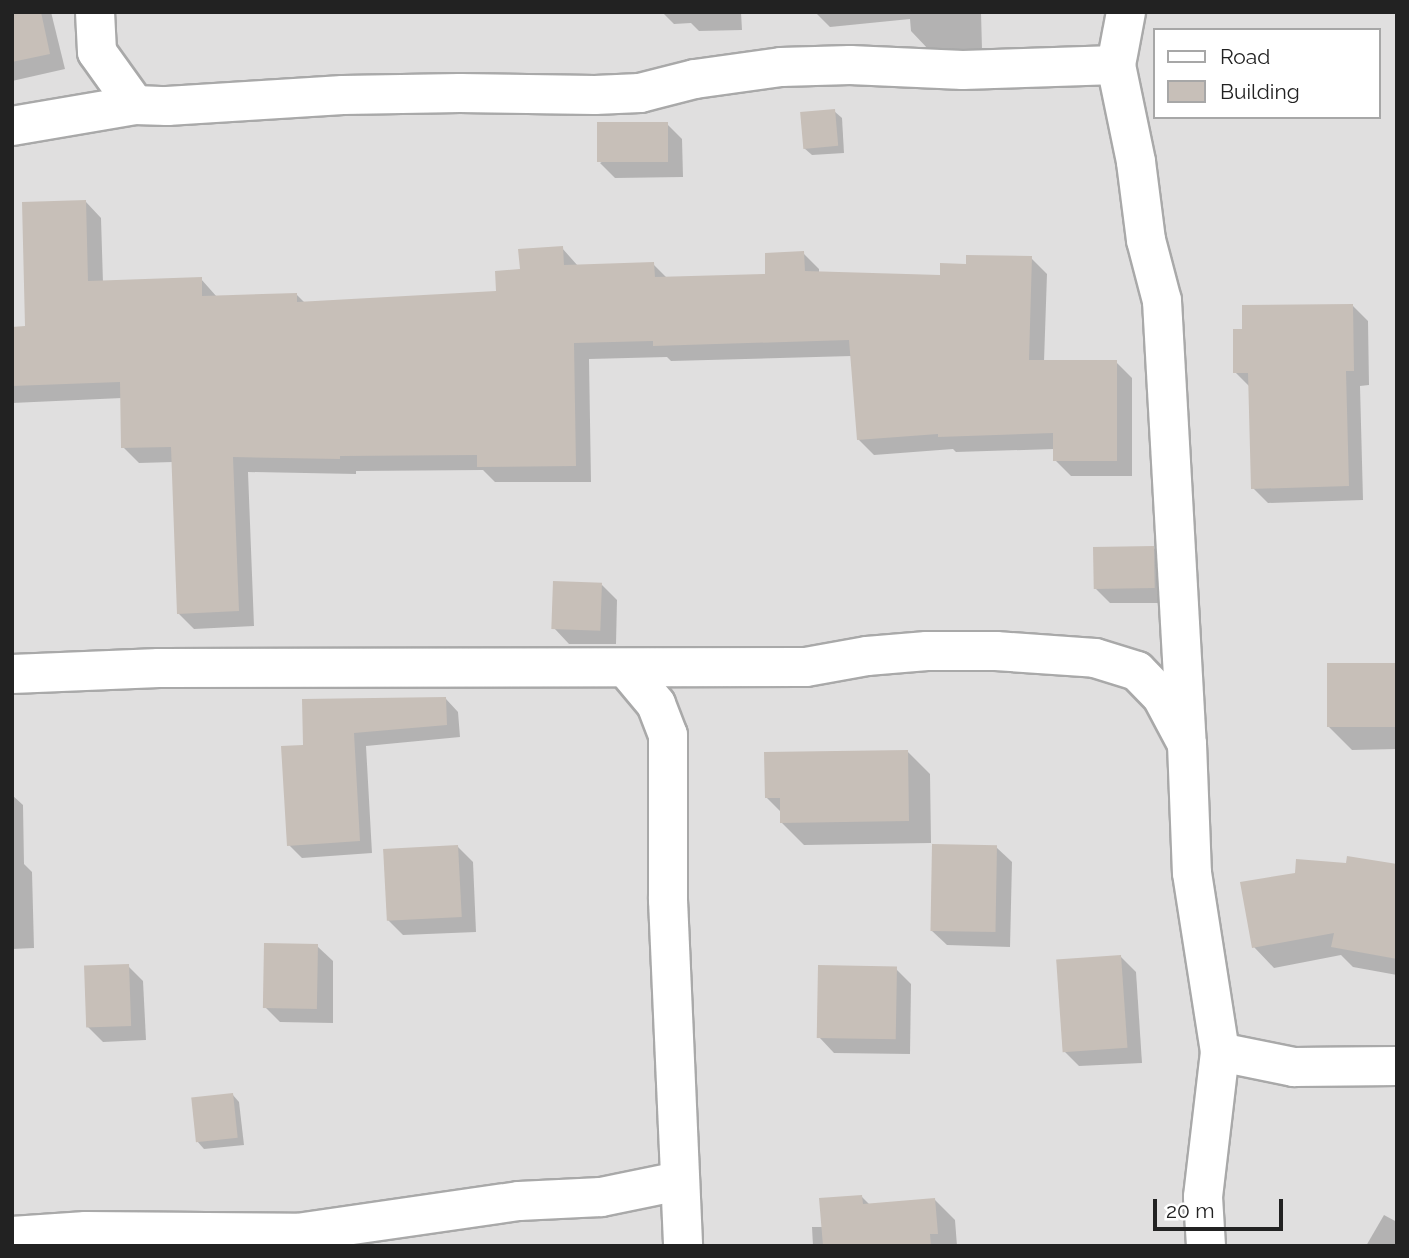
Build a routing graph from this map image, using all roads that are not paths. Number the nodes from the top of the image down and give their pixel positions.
1 (95, 12) edge
2 (1126, 12) edge
3 (1116, 65) junction
4 (135, 105) junction
5 (12, 126) edge
6 (626, 668) junction
7 (12, 674) edge
8 (1187, 744) junction
9 (1220, 1052) junction
10 (1397, 1066) edge
11 (679, 1181) junction
12 (12, 1236) edge
13 (683, 1246) edge
14 (1206, 1246) edge

1 - 4 street
2 - 3 street
3 - 4 street
3 - 8 street
4 - 5 street
6 - 7 street
6 - 8 street
6 - 11 street
8 - 9 street
9 - 10 street
9 - 14 street
11 - 12 street
11 - 13 street

